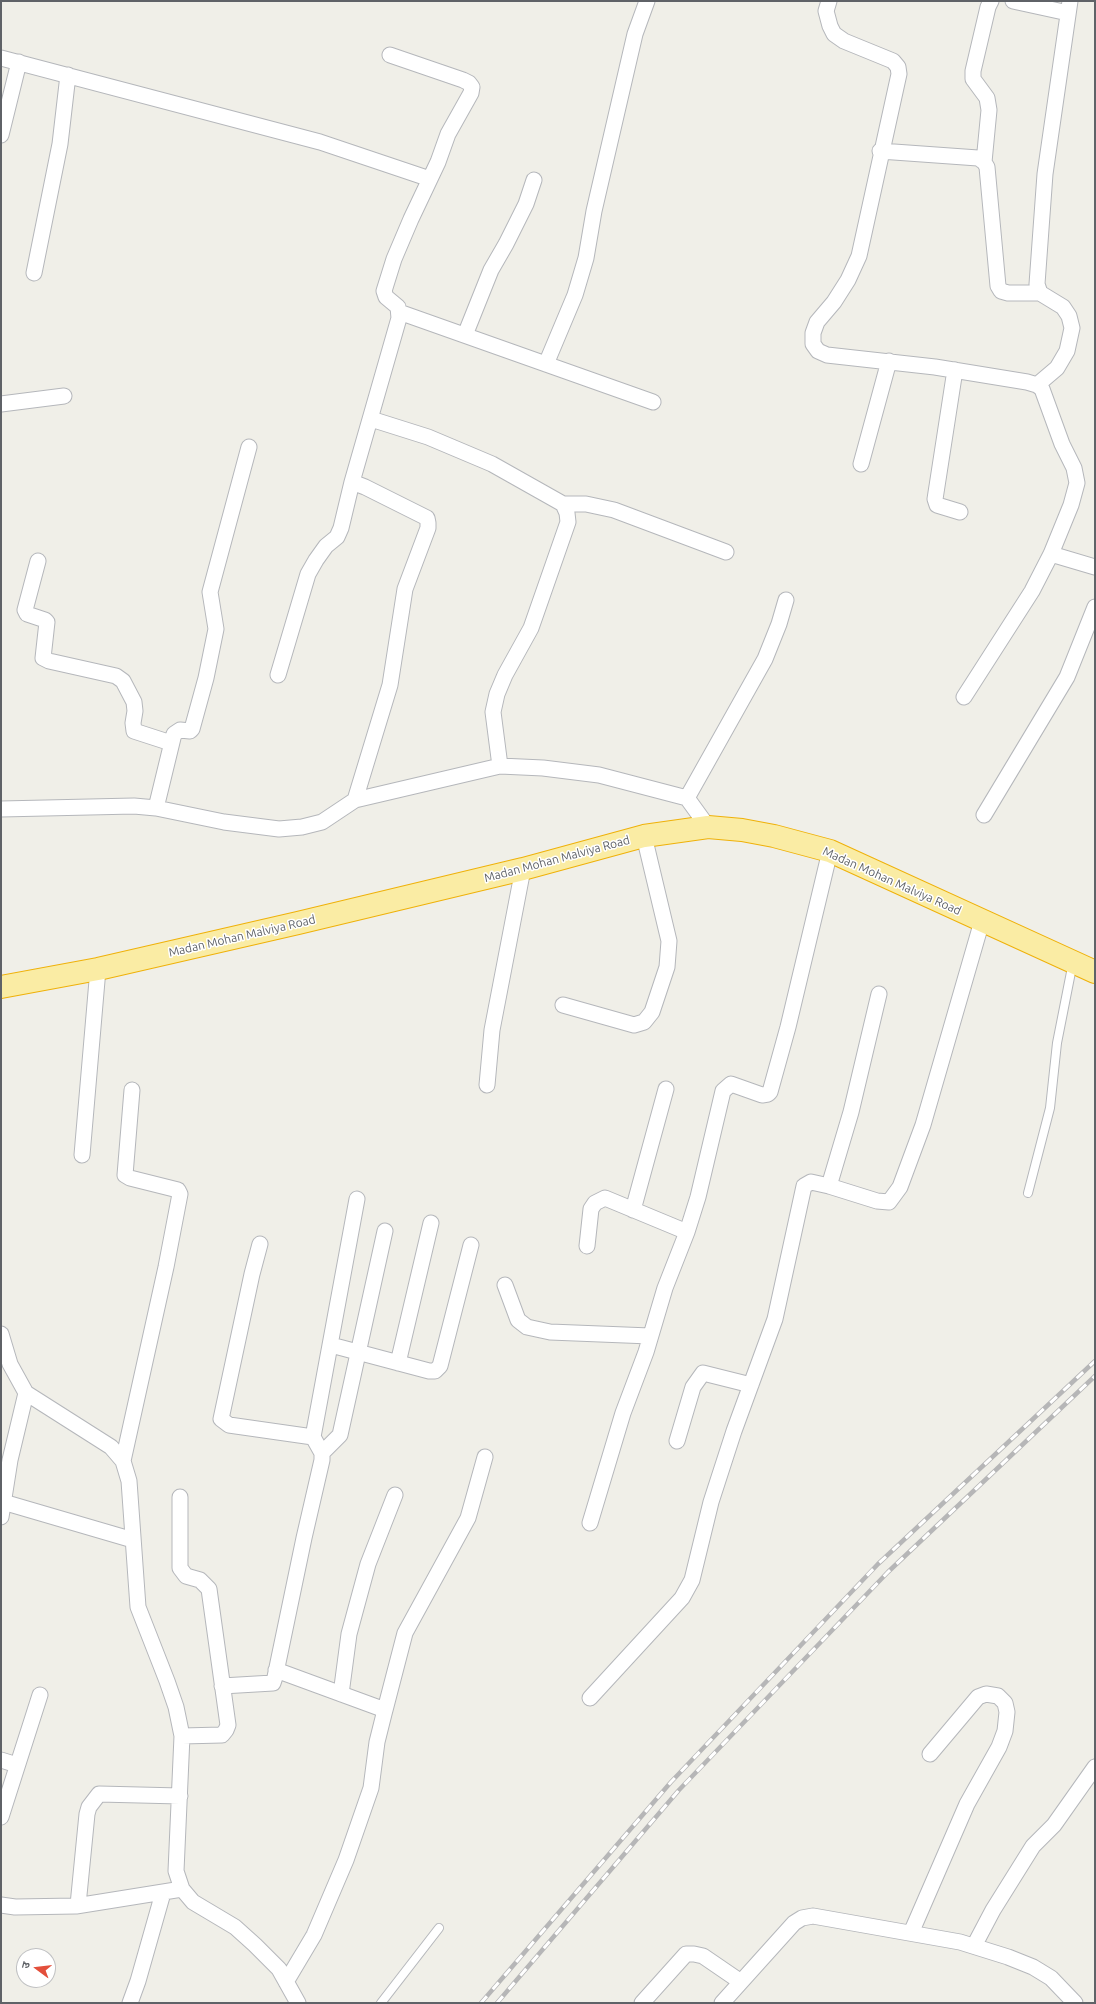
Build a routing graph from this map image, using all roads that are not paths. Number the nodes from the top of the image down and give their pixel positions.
1 (647, 1) edge
2 (829, 1) edge
3 (991, 1) edge
4 (1013, 1) edge
5 (1069, 7) edge
6 (390, 55) dead end
7 (1, 58) edge
8 (19, 62) junction
9 (68, 75) junction
10 (1, 135) edge
11 (880, 151) junction
12 (984, 162) junction
13 (430, 179) junction
14 (534, 180) dead end
15 (34, 273) dead end
16 (1040, 293) junction
17 (399, 312) junction
18 (465, 335) junction
19 (889, 361) junction
20 (546, 364) junction
21 (955, 370) junction
22 (1037, 385) junction
23 (64, 396) dead end
24 (653, 402) dead end
25 (1, 404) edge
26 (371, 419) junction
27 (249, 447) dead end
28 (861, 464) dead end
29 (352, 482) junction
30 (563, 504) junction
31 (960, 512) dead end
32 (726, 552) dead end
33 (1051, 554) junction
34 (38, 561) dead end
35 (1095, 567) edge
36 (786, 600) dead end
37 (1095, 607) edge
38 (278, 675) dead end
39 (964, 697) dead end
40 (172, 743) junction
41 (500, 766) junction
42 (687, 798) junction
43 (355, 800) junction
44 (156, 808) junction
45 (1, 809) edge
46 (984, 815) dead end
47 (708, 827) junction
48 (644, 836) junction
49 (830, 851) junction
50 (523, 869) junction
51 (982, 921) junction
52 (1072, 962) junction
53 (98, 969) junction
54 (1095, 972) edge
55 (1, 987) edge
56 (879, 994) dead end
57 (563, 1004) dead end
58 (487, 1085) dead end
59 (666, 1089) dead end
60 (132, 1090) dead end
61 (82, 1155) dead end
62 (830, 1186) junction
63 (1028, 1193) dead end
64 (357, 1198) dead end
65 (633, 1210) junction
66 (431, 1223) dead end
67 (385, 1231) dead end
68 (687, 1232) junction
69 (260, 1244) dead end
70 (471, 1245) dead end
71 (586, 1246) dead end
72 (505, 1285) dead end
73 (1, 1334) edge
74 (650, 1336) junction
75 (331, 1345) junction
76 (357, 1352) junction
77 (398, 1363) junction
78 (750, 1385) junction
79 (26, 1393) junction
80 (312, 1437) junction
81 (678, 1440) dead end
82 (322, 1453) junction
83 (485, 1457) dead end
84 (123, 1461) junction
85 (395, 1496) dead end
86 (180, 1497) dead end
87 (3, 1502) junction
88 (1, 1517) edge
89 (590, 1524) dead end
90 (133, 1540) junction
91 (276, 1670) junction
92 (222, 1686) junction
93 (341, 1694) junction
94 (40, 1695) dead end
95 (590, 1698) dead end
96 (385, 1710) junction
97 (182, 1736) junction
98 (930, 1754) dead end
99 (1, 1760) edge
100 (17, 1765) junction
101 (1095, 1767) edge
102 (180, 1796) junction
103 (1, 1817) edge
104 (182, 1889) junction
105 (163, 1893) junction
106 (1, 1905) edge
107 (78, 1906) junction
108 (440, 1928) dead end
109 (911, 1933) junction
110 (974, 1946) junction
111 (286, 1982) junction
112 (742, 1982) junction
113 (130, 2003) edge
114 (298, 2003) edge
115 (381, 2003) edge
116 (642, 2003) edge
117 (722, 2003) edge
118 (1075, 2003) edge

1 - 20 street
2 - 11 street
3 - 12 street
4 - 5 street
5 - 16 street
6 - 13 street
7 - 8 street
8 - 9 street
8 - 10 street
9 - 13 street
9 - 15 street
11 - 12 street
11 - 19 street
12 - 16 street
13 - 17 street
14 - 18 street
16 - 22 street
17 - 18 street
17 - 26 street
18 - 20 street
19 - 21 street
19 - 28 street
20 - 24 street
21 - 22 street
21 - 31 street
22 - 33 street
23 - 25 street
26 - 29 street
26 - 30 street
27 - 40 street
29 - 38 street
29 - 43 street
30 - 32 street
30 - 41 street
33 - 35 street
33 - 39 street
34 - 40 street
36 - 42 street
37 - 46 street
40 - 44 street
41 - 42 street
41 - 43 street
42 - 47 street
43 - 44 street
44 - 45 street
47 - 48 highway, Madan Mohan Malviya Road
47 - 49 highway, Madan Mohan Malviya Road
48 - 50 highway, Madan Mohan Malviya Road
48 - 57 street
49 - 51 highway, Madan Mohan Malviya Road
49 - 68 street
50 - 53 highway, Madan Mohan Malviya Road
50 - 58 street
51 - 52 highway, Madan Mohan Malviya Road
51 - 62 street
52 - 54 highway, Madan Mohan Malviya Road
52 - 63 lane
53 - 55 highway, Madan Mohan Malviya Road
53 - 61 street
56 - 62 street
59 - 65 street
60 - 84 street
62 - 78 street
64 - 75 street
65 - 68 street
65 - 71 street
66 - 77 street
67 - 76 street
68 - 74 street
69 - 80 street
70 - 77 street
72 - 74 street
73 - 79 street
74 - 89 street
75 - 76 street
75 - 80 street
76 - 77 street
76 - 82 street
78 - 81 street
78 - 95 street
79 - 84 street
79 - 87 street
80 - 82 street
82 - 91 street
83 - 96 street
84 - 90 street
85 - 93 street
86 - 92 street
87 - 88 street
87 - 90 street
90 - 97 street
91 - 92 street
91 - 93 street
92 - 97 street
93 - 96 street
94 - 100 street
96 - 111 street
97 - 102 street
98 - 109 street
99 - 100 street
100 - 103 street
101 - 110 street
102 - 104 street
102 - 107 street
104 - 105 street
104 - 111 street
105 - 107 street
105 - 113 street
106 - 107 street
108 - 115 lane
109 - 110 street
109 - 112 street
110 - 118 street
111 - 114 street
112 - 116 street
112 - 117 street

